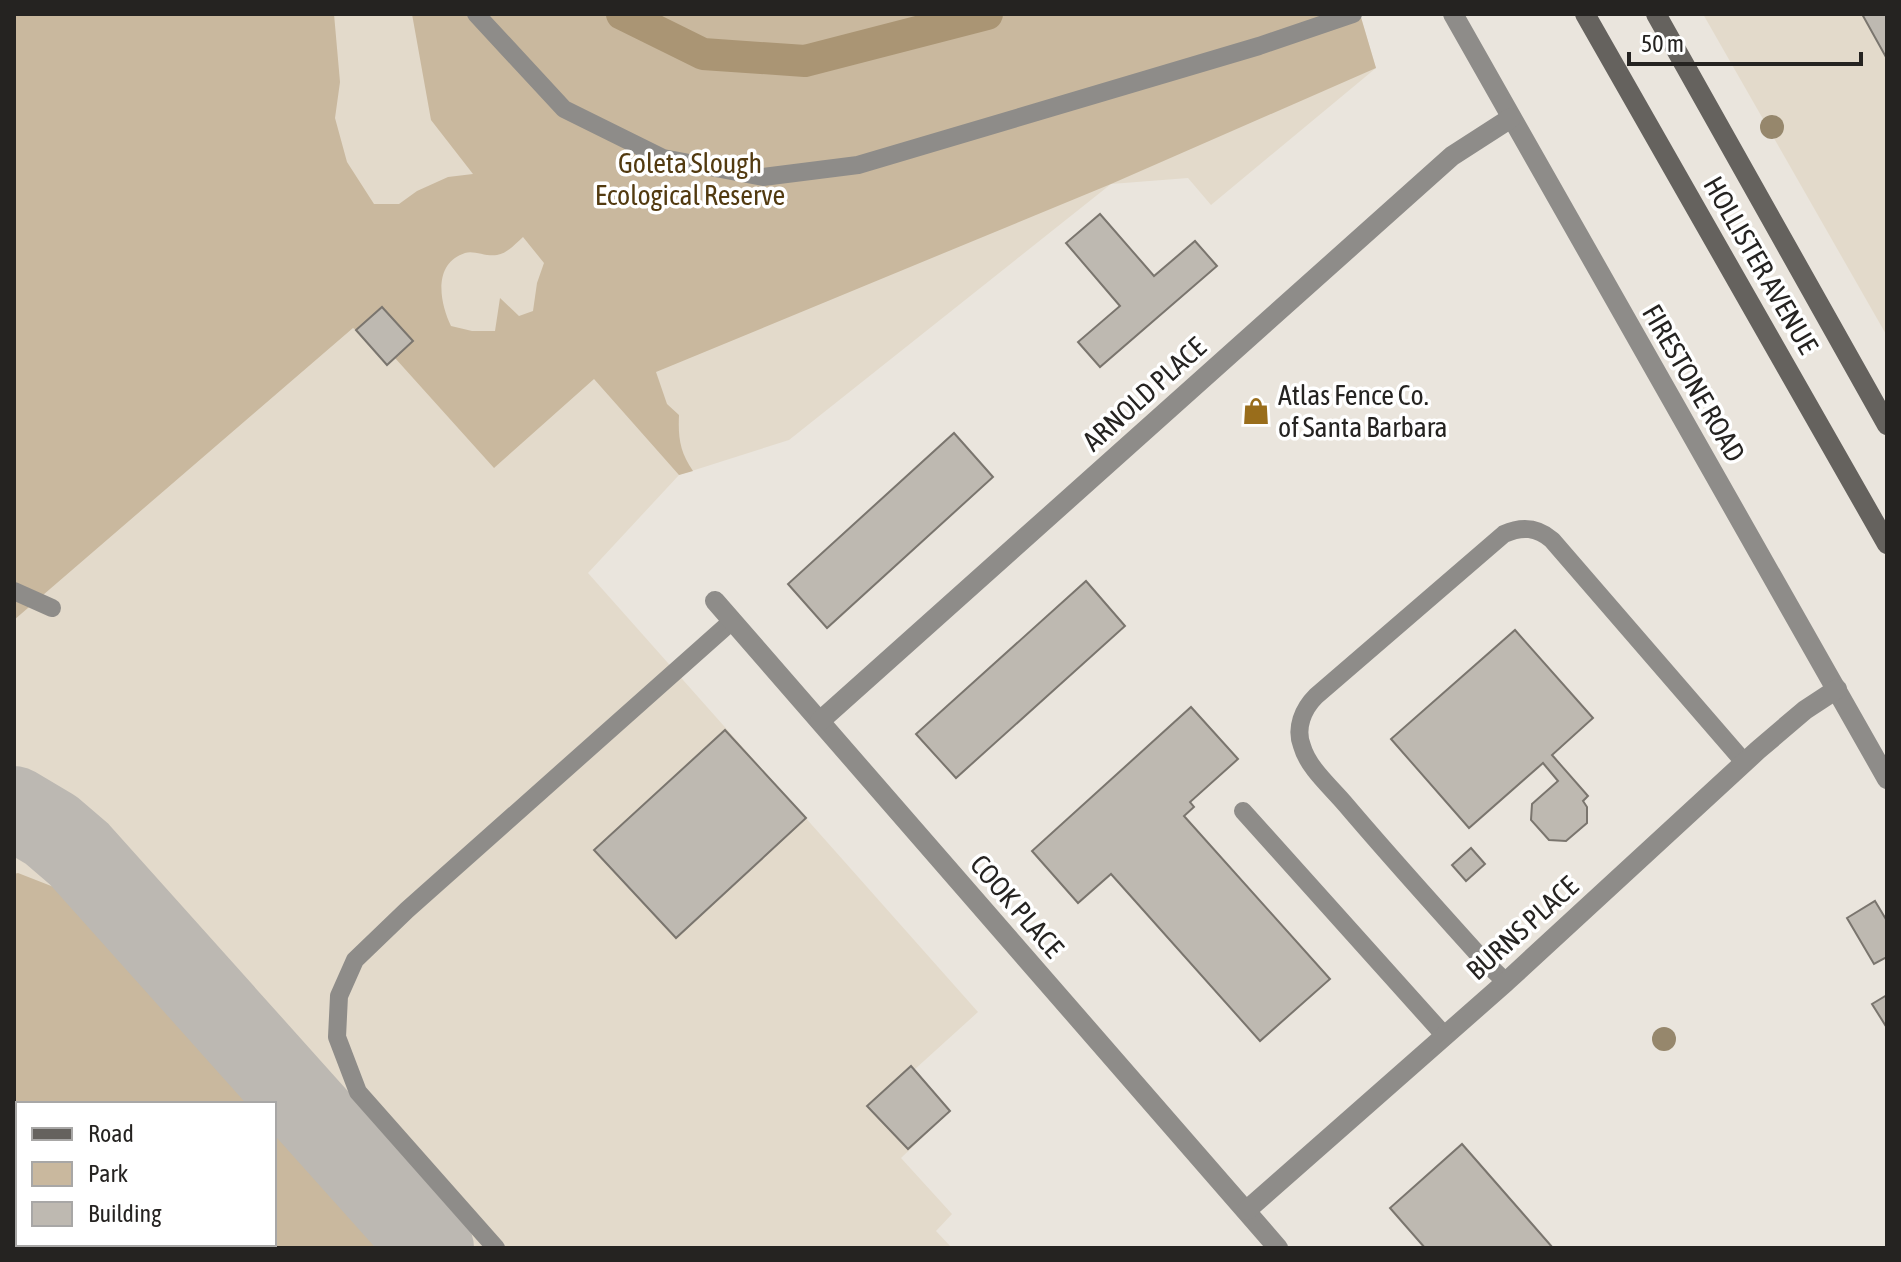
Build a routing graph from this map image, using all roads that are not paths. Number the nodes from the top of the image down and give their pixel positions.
1 (476, 14) edge
2 (1353, 14) edge
3 (1453, 14) edge
4 (1585, 14) edge
5 (1656, 14) edge
6 (1511, 118) junction
7 (1887, 425) edge
8 (1887, 544) edge
9 (14, 591) edge
10 (715, 601) dead end
11 (52, 608) dead end
12 (732, 621) junction
13 (1837, 689) junction
14 (820, 721) junction
15 (1744, 762) junction
16 (1887, 779) edge
17 (1243, 811) dead end
18 (1506, 982) junction
19 (1445, 1036) junction
20 (1247, 1210) junction
21 (496, 1248) edge
22 (1278, 1248) edge

1 - 2 lane
3 - 6 street, FIRESTONE ROAD
4 - 8 main road, HOLLISTER AVENUE
5 - 7 main road, HOLLISTER AVENUE
6 - 13 street, FIRESTONE ROAD
6 - 14 street, ARNOLD PLACE
9 - 11 lane
10 - 12 street, COOK PLACE
12 - 14 street, COOK PLACE
12 - 21 lane
13 - 15 street, BURNS PLACE
13 - 16 street, FIRESTONE ROAD
14 - 20 street, COOK PLACE
15 - 18 street, BURNS PLACE
15 - 18 lane
17 - 19 lane
18 - 19 street, BURNS PLACE
19 - 20 street, BURNS PLACE
20 - 22 street, COOK PLACE

